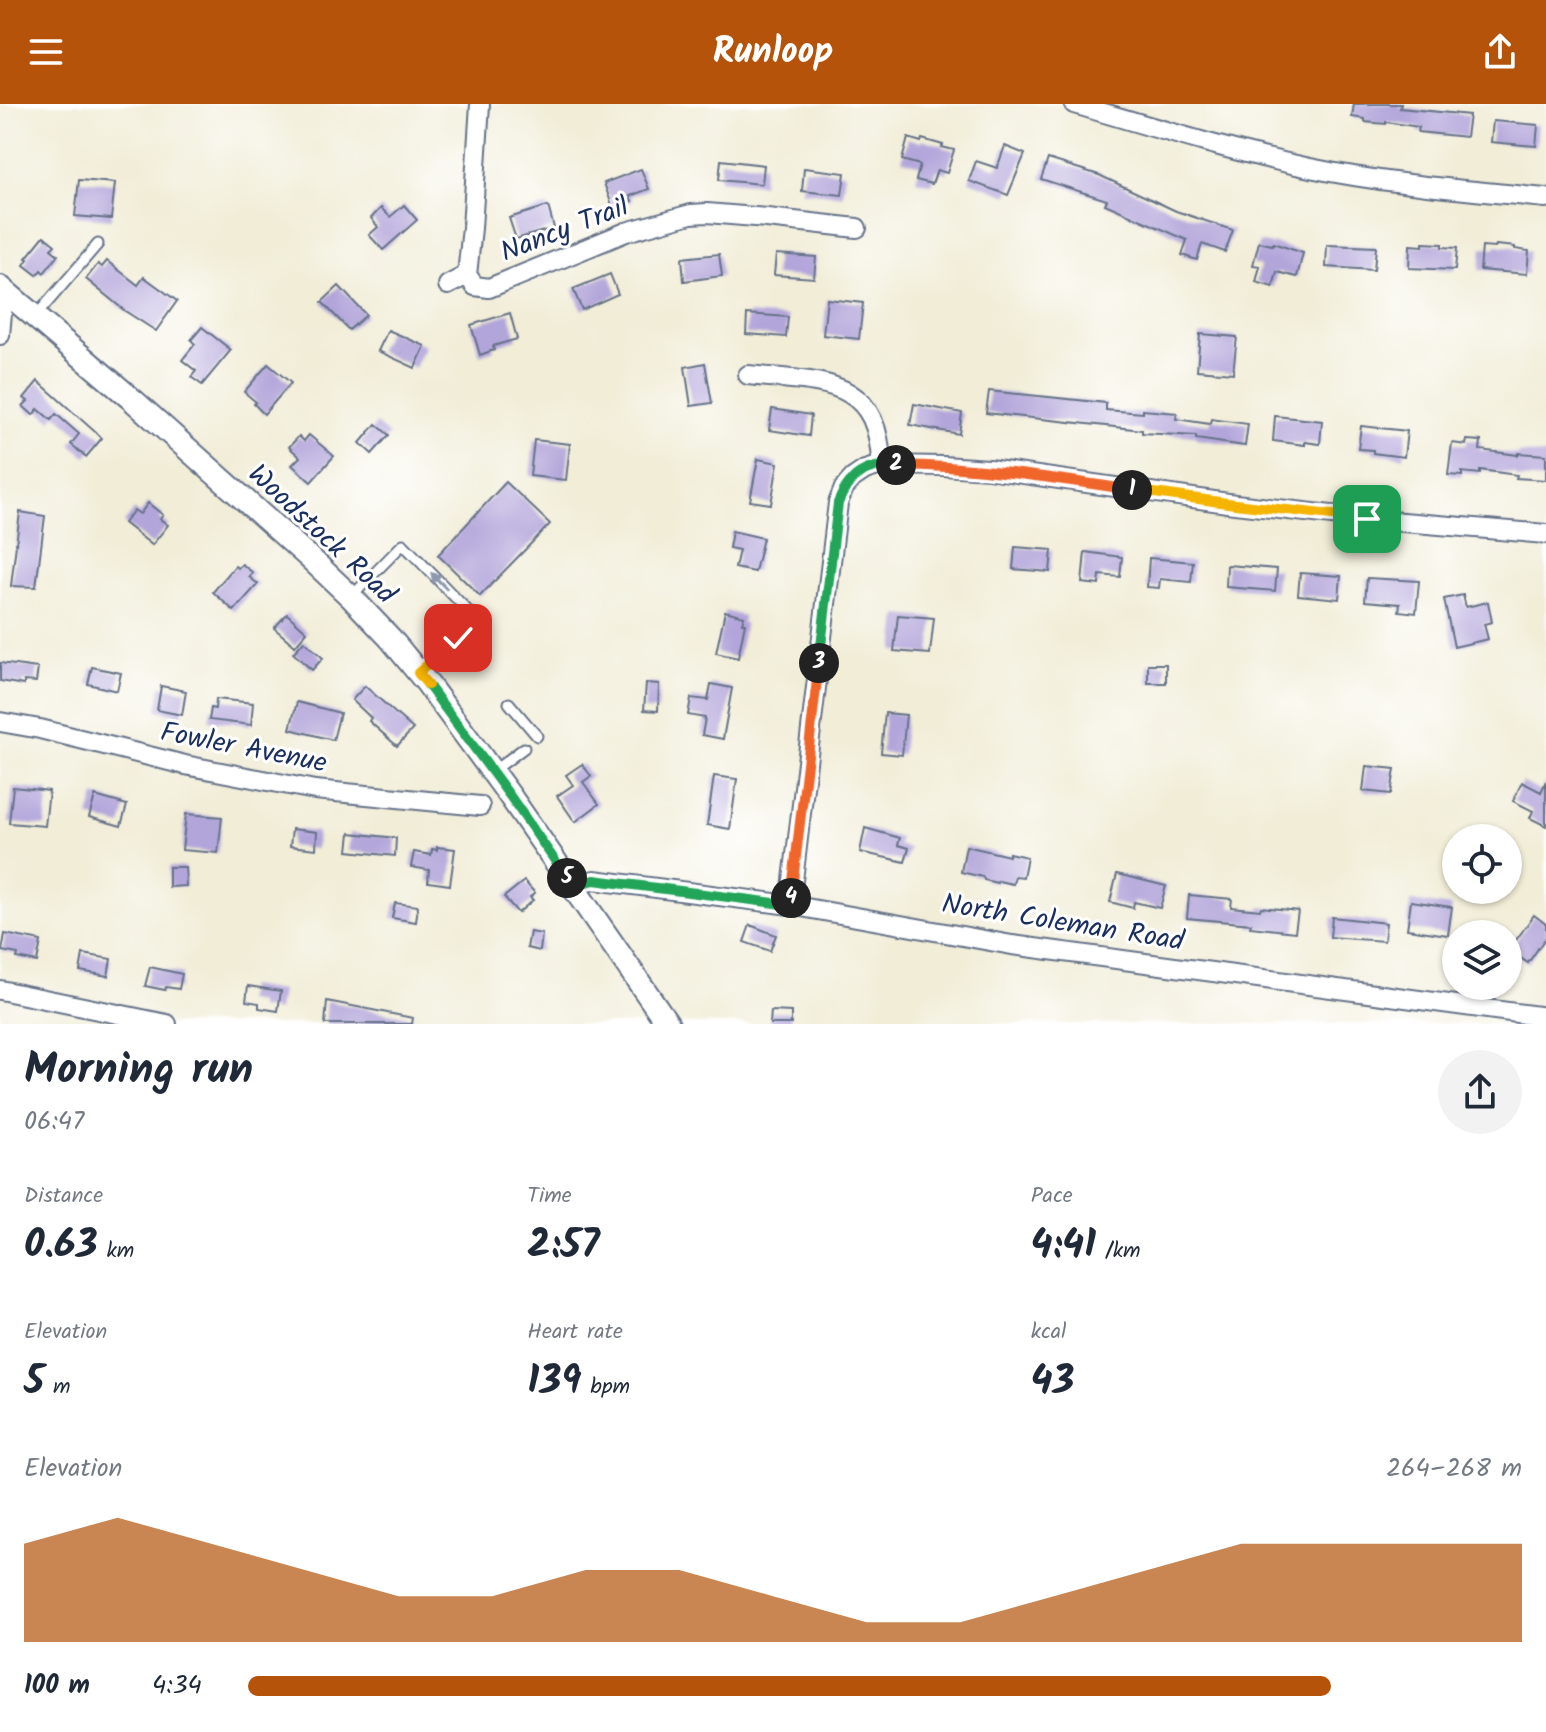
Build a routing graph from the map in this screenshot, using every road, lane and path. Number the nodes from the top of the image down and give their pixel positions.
1 (480, 104) edge
2 (1074, 104) edge
3 (1546, 198) edge
4 (857, 228) dead end
5 (98, 244) dead end
6 (467, 275) junction
7 (448, 285) dead end
8 (2, 289) edge
9 (35, 317) junction
10 (0, 335) edge
11 (748, 375) dead end
12 (881, 465) junction
13 (1546, 534) edge
14 (351, 597) junction
15 (458, 638) junction
16 (469, 652) dead end
17 (418, 673) junction
18 (509, 703) dead end
19 (0, 722) edge
20 (537, 736) dead end
21 (524, 748) dead end
22 (492, 772) junction
23 (480, 806) dead end
24 (572, 886) junction
25 (790, 905) junction
26 (0, 990) edge
27 (1546, 1017) edge
28 (167, 1024) edge
29 (668, 1024) edge

1 - 6 street, Nancy Trail
2 - 3 street
4 - 6 street, Nancy Trail
5 - 9 lane
6 - 7 street
8 - 9 street, Woodstock Road
8 - 10 street
9 - 14 street, Woodstock Road
11 - 12 street
12 - 13 street
12 - 25 street
15 -> 14 lane
14 - 17 street, Woodstock Road
15 - 16 lane
15 - 17 lane
17 - 22 street, Woodstock Road
18 - 20 lane
19 - 23 street, Fowler Avenue
21 - 22 lane
22 - 24 street, Woodstock Road
24 - 25 street, North Coleman Road
24 - 29 street, Woodstock Road
25 - 27 street, North Coleman Road
26 - 28 street

